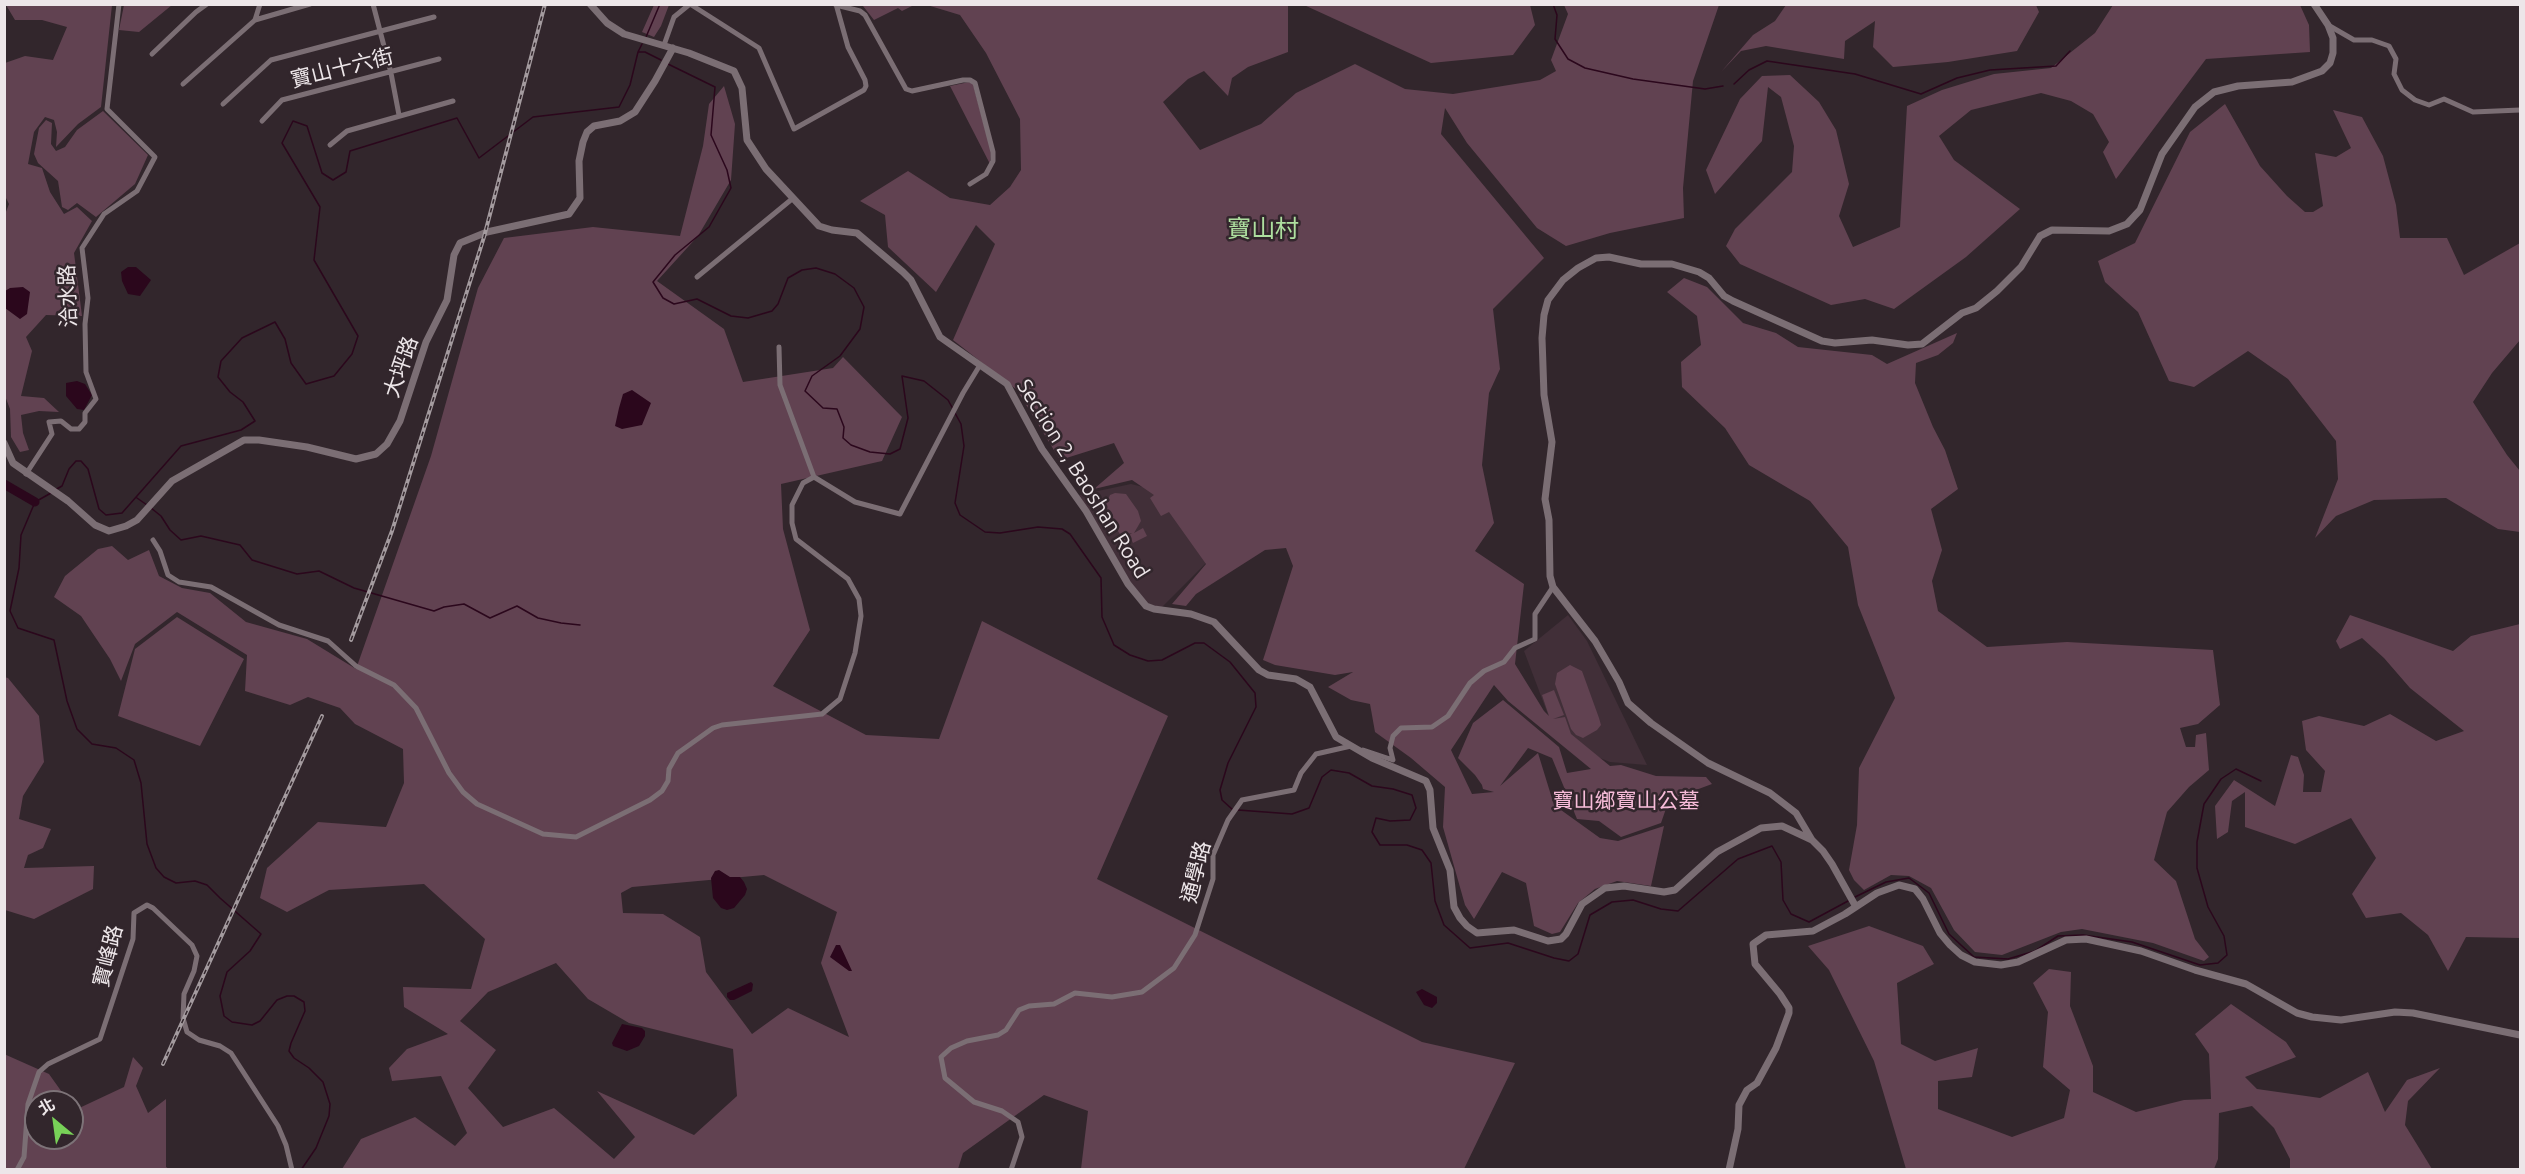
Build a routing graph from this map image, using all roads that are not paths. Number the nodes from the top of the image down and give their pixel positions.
1 (119, 4) edge
2 (207, 4) edge
3 (260, 4) edge
4 (310, 4) edge
5 (373, 4) edge
6 (590, 4) edge
7 (690, 4) edge
8 (2314, 4) edge
9 (836, 5) edge
10 (434, 17) dead end
11 (255, 20) junction
12 (2328, 25) junction
13 (379, 32) junction
14 (664, 45) junction
15 (673, 48) junction
16 (152, 54) dead end
17 (439, 59) dead end
18 (391, 73) junction
19 (183, 84) dead end
20 (453, 101) dead end
21 (223, 104) dead end
22 (2520, 110) edge
23 (399, 115) junction
24 (262, 121) dead end
25 (330, 145) dead end
26 (970, 184) dead end
27 (792, 199) junction
28 (697, 278) dead end
29 (779, 347) dead end
30 (980, 365) junction
31 (4, 443) edge
32 (26, 474) junction
33 (814, 477) junction
34 (153, 540) dead end
35 (1553, 587) junction
36 (1349, 746) junction
37 (1812, 840) junction
38 (1856, 907) junction
39 (2520, 1035) edge
40 (17, 1170) edge
41 (292, 1170) edge
42 (1011, 1170) edge
43 (1730, 1170) edge

1 - 32 street, 洽水路
2 - 16 street
3 - 11 street
4 - 11 street
5 - 13 street
6 - 14 street, Section 2, Baoshan Road
7 - 9 street
7 - 14 street
8 - 12 street
9 - 26 street
10 - 13 street
11 - 19 street
12 - 22 street
12 - 35 street
13 - 18 street
13 - 21 street
14 - 15 street, Section 2, Baoshan Road
15 - 27 street, Section 2, Baoshan Road
15 - 32 street, 大坪路
17 - 18 street, 寶山十六街
18 - 23 street
18 - 24 street, 寶山十六街
20 - 23 street
23 - 25 street
27 - 28 street
27 - 30 street, Section 2, Baoshan Road
29 - 33 street
30 - 33 street
30 - 36 street, Section 2, Baoshan Road
31 - 32 street
33 - 34 street
35 - 36 street
35 - 37 street
36 - 37 street, Section 2, Baoshan Road
36 - 42 street, 通學路
37 - 38 street
38 - 39 street
38 - 43 street
40 - 41 street, 寶峰路

